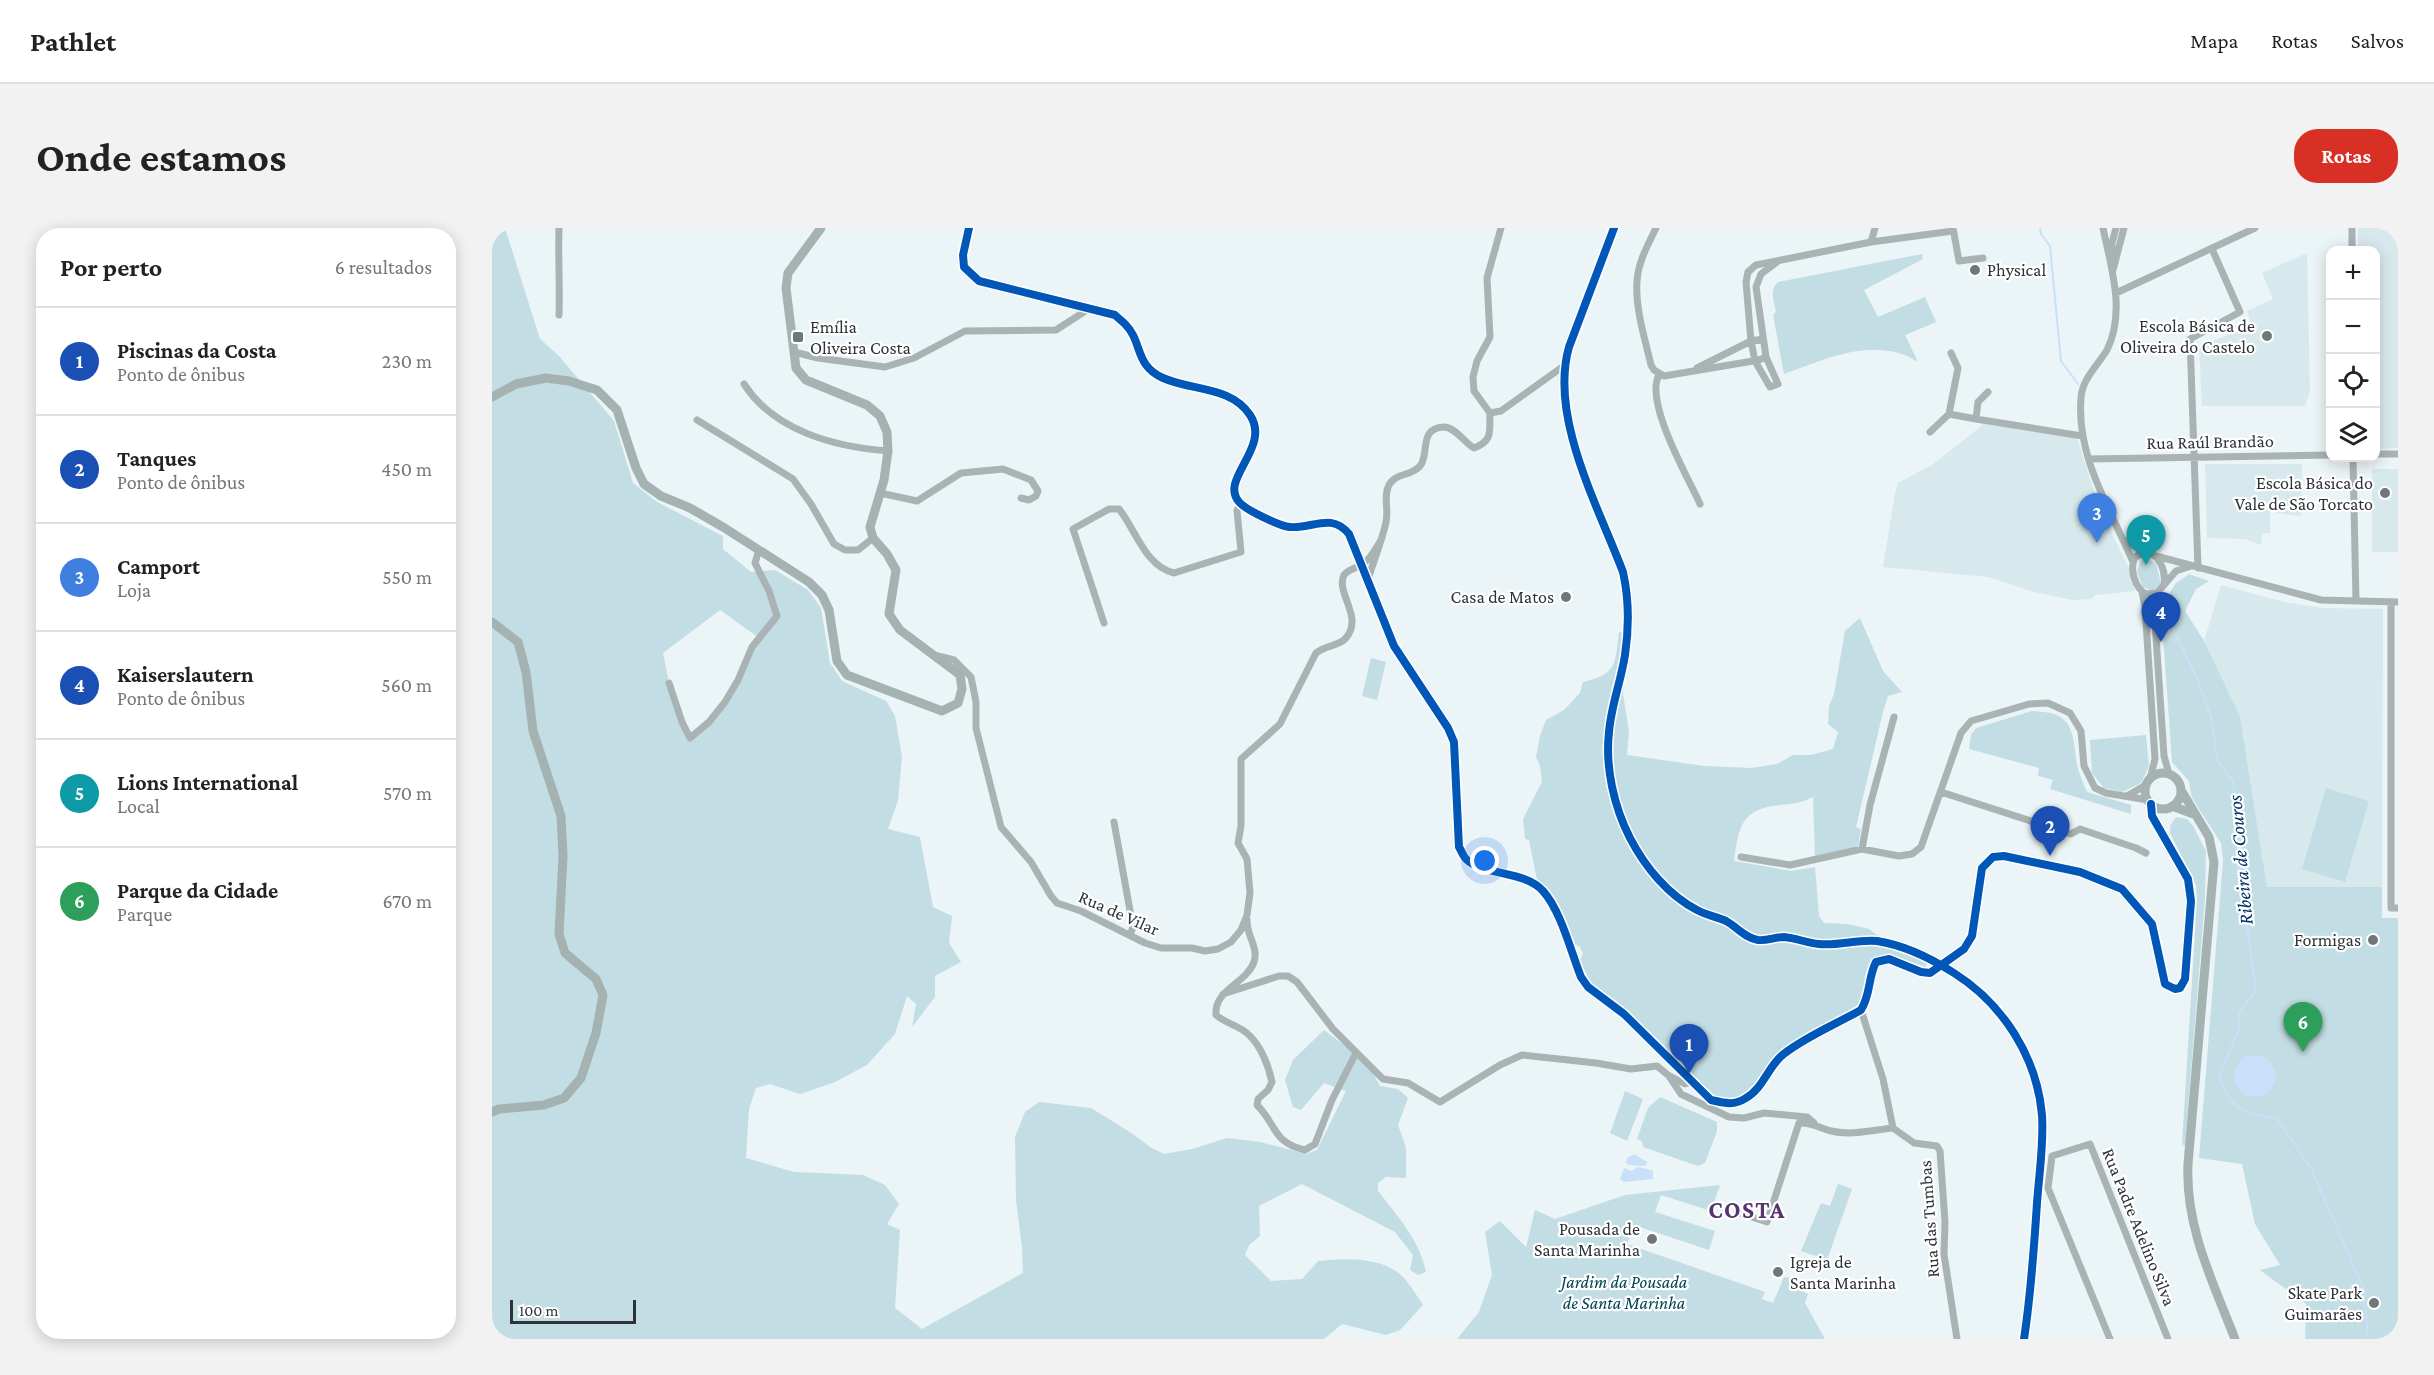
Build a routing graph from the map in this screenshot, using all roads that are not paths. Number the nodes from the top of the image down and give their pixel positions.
1 (560, 228) edge
2 (821, 228) edge
3 (969, 228) edge
4 (1501, 228) edge
5 (1656, 228) edge
6 (1875, 228) edge
7 (2103, 228) edge
8 (2116, 228) edge
9 (2124, 228) edge
10 (2255, 228) edge
11 (2352, 228) edge
12 (1953, 229) edge
13 (1871, 242) junction
14 (2352, 246) edge
15 (2212, 249) junction
16 (1983, 258) dead end
17 (1777, 262) junction
18 (2112, 273) junction
19 (2116, 293) junction
20 (1090, 308) junction
21 (559, 315) dead end
22 (1763, 339) junction
23 (1751, 341) junction
24 (794, 352) junction
25 (1951, 353) dead end
26 (1766, 357) junction
27 (1755, 361) junction
28 (1565, 365) dead end
29 (1690, 372) junction
30 (1659, 375) junction
31 (744, 384) dead end
32 (1988, 392) dead end
33 (492, 397) edge
34 (1490, 413) junction
35 (1949, 414) junction
36 (1976, 419) junction
37 (697, 420) dead end
38 (1930, 432) dead end
39 (2082, 436) junction
40 (888, 451) junction
41 (2380, 454) edge
42 (2398, 454) edge
43 (2326, 455) edge
44 (2195, 458) junction
45 (2089, 459) junction
46 (2354, 462) edge
47 (880, 493) junction
48 (1021, 498) dead end
49 (1240, 503) junction
50 (1700, 504) dead end
51 (873, 538) junction
52 (1381, 540) junction
53 (2123, 540) junction
54 (759, 550) junction
55 (2145, 552) junction
56 (2156, 556) junction
57 (2133, 562) junction
58 (1363, 564) junction
59 (2195, 567) junction
60 (1368, 579) junction
61 (2164, 585) junction
62 (2142, 592) junction
63 (2157, 593) junction
64 (2356, 601) junction
65 (2394, 602) edge
66 (492, 622) edge
67 (1104, 623) dead end
68 (934, 655) junction
69 (669, 683) dead end
70 (1894, 717) dead end
71 (2169, 774) junction
72 (2148, 782) junction
73 (2181, 790) junction
74 (1941, 792) junction
75 (2127, 796) junction
76 (2149, 802) junction
77 (2170, 807) junction
78 (2196, 815) junction
79 (1114, 822) dead end
80 (2159, 827) junction
81 (1862, 849) junction
82 (2146, 853) dead end
83 (1741, 857) dead end
84 (2398, 908) edge
85 (1247, 915) junction
86 (1130, 935) junction
87 (1223, 994) junction
88 (1861, 1010) junction
89 (1356, 1053) junction
90 (1668, 1075) junction
91 (1692, 1082) junction
92 (492, 1112) edge
93 (1821, 1127) junction
94 (1893, 1128) junction
95 (1737, 1212) dead end
96 (1957, 1339) edge
97 (2110, 1339) edge
98 (2168, 1339) edge
99 (2235, 1339) edge

1 - 21 street
2 - 24 street
3 - 20 street
4 - 34 street
5 - 30 street
6 - 13 street
7 - 18 street
8 - 18 street
9 - 18 street
10 - 15 street
11 - 14 street
12 - 13 street
12 - 16 street
13 - 17 street
15 - 19 street
15 - 44 street
17 - 22 street
17 - 23 street
18 - 19 street
19 - 39 street
20 - 24 street
20 - 49 street
22 - 23 street
22 - 26 street
23 - 27 street
23 - 29 street
24 - 40 street
25 - 35 street
26 - 27 street
26 - 27 street
27 - 29 street
28 - 34 street
29 - 30 street
30 - 50 street
31 - 40 street
32 - 36 street
33 - 54 street
34 - 52 street
35 - 36 street
35 - 38 street
36 - 39 street
37 - 51 street
39 - 45 street
40 - 47 street
41 - 42 street
43 - 44 street, Rua Raúl Brandão
44 - 45 street, Rua Raúl Brandão
44 - 59 street
45 - 53 street
46 - 64 street
47 - 48 street
47 - 51 street
49 - 58 street
49 - 67 street
51 - 68 street
52 - 58 street
52 - 60 street
53 - 55 street
53 - 57 street
54 - 68 street
54 - 69 street
55 - 56 street
55 - 57 street
56 - 59 street
56 - 61 street
57 - 62 street
58 - 60 street
58 - 85 street, Rua de Vilar
59 - 61 street
59 - 64 street
60 - 91 street
61 - 63 street
62 - 63 street
62 - 72 street
63 - 71 street
64 - 65 street
65 - 84 street
66 - 92 street
68 - 86 street, Rua de Vilar
70 - 81 street
71 - 72 street
71 - 73 street
72 - 75 street
72 - 76 street
73 - 77 street
73 - 78 street
74 - 75 street
74 - 81 street
74 - 82 street
75 - 76 street
76 - 77 street
76 - 80 street
77 - 78 street
77 - 80 street
78 - 99 street
79 - 86 street
80 - 88 street
81 - 83 street
85 - 86 street, Rua de Vilar
85 - 87 street
87 - 89 street
87 - 89 street
88 - 91 street
88 - 94 street
89 - 90 street
90 - 91 street
90 - 93 street
93 - 94 street
93 - 95 street
94 - 96 street, Rua das Tumbas
97 - 98 street, Rua Padre Adelino Silva

